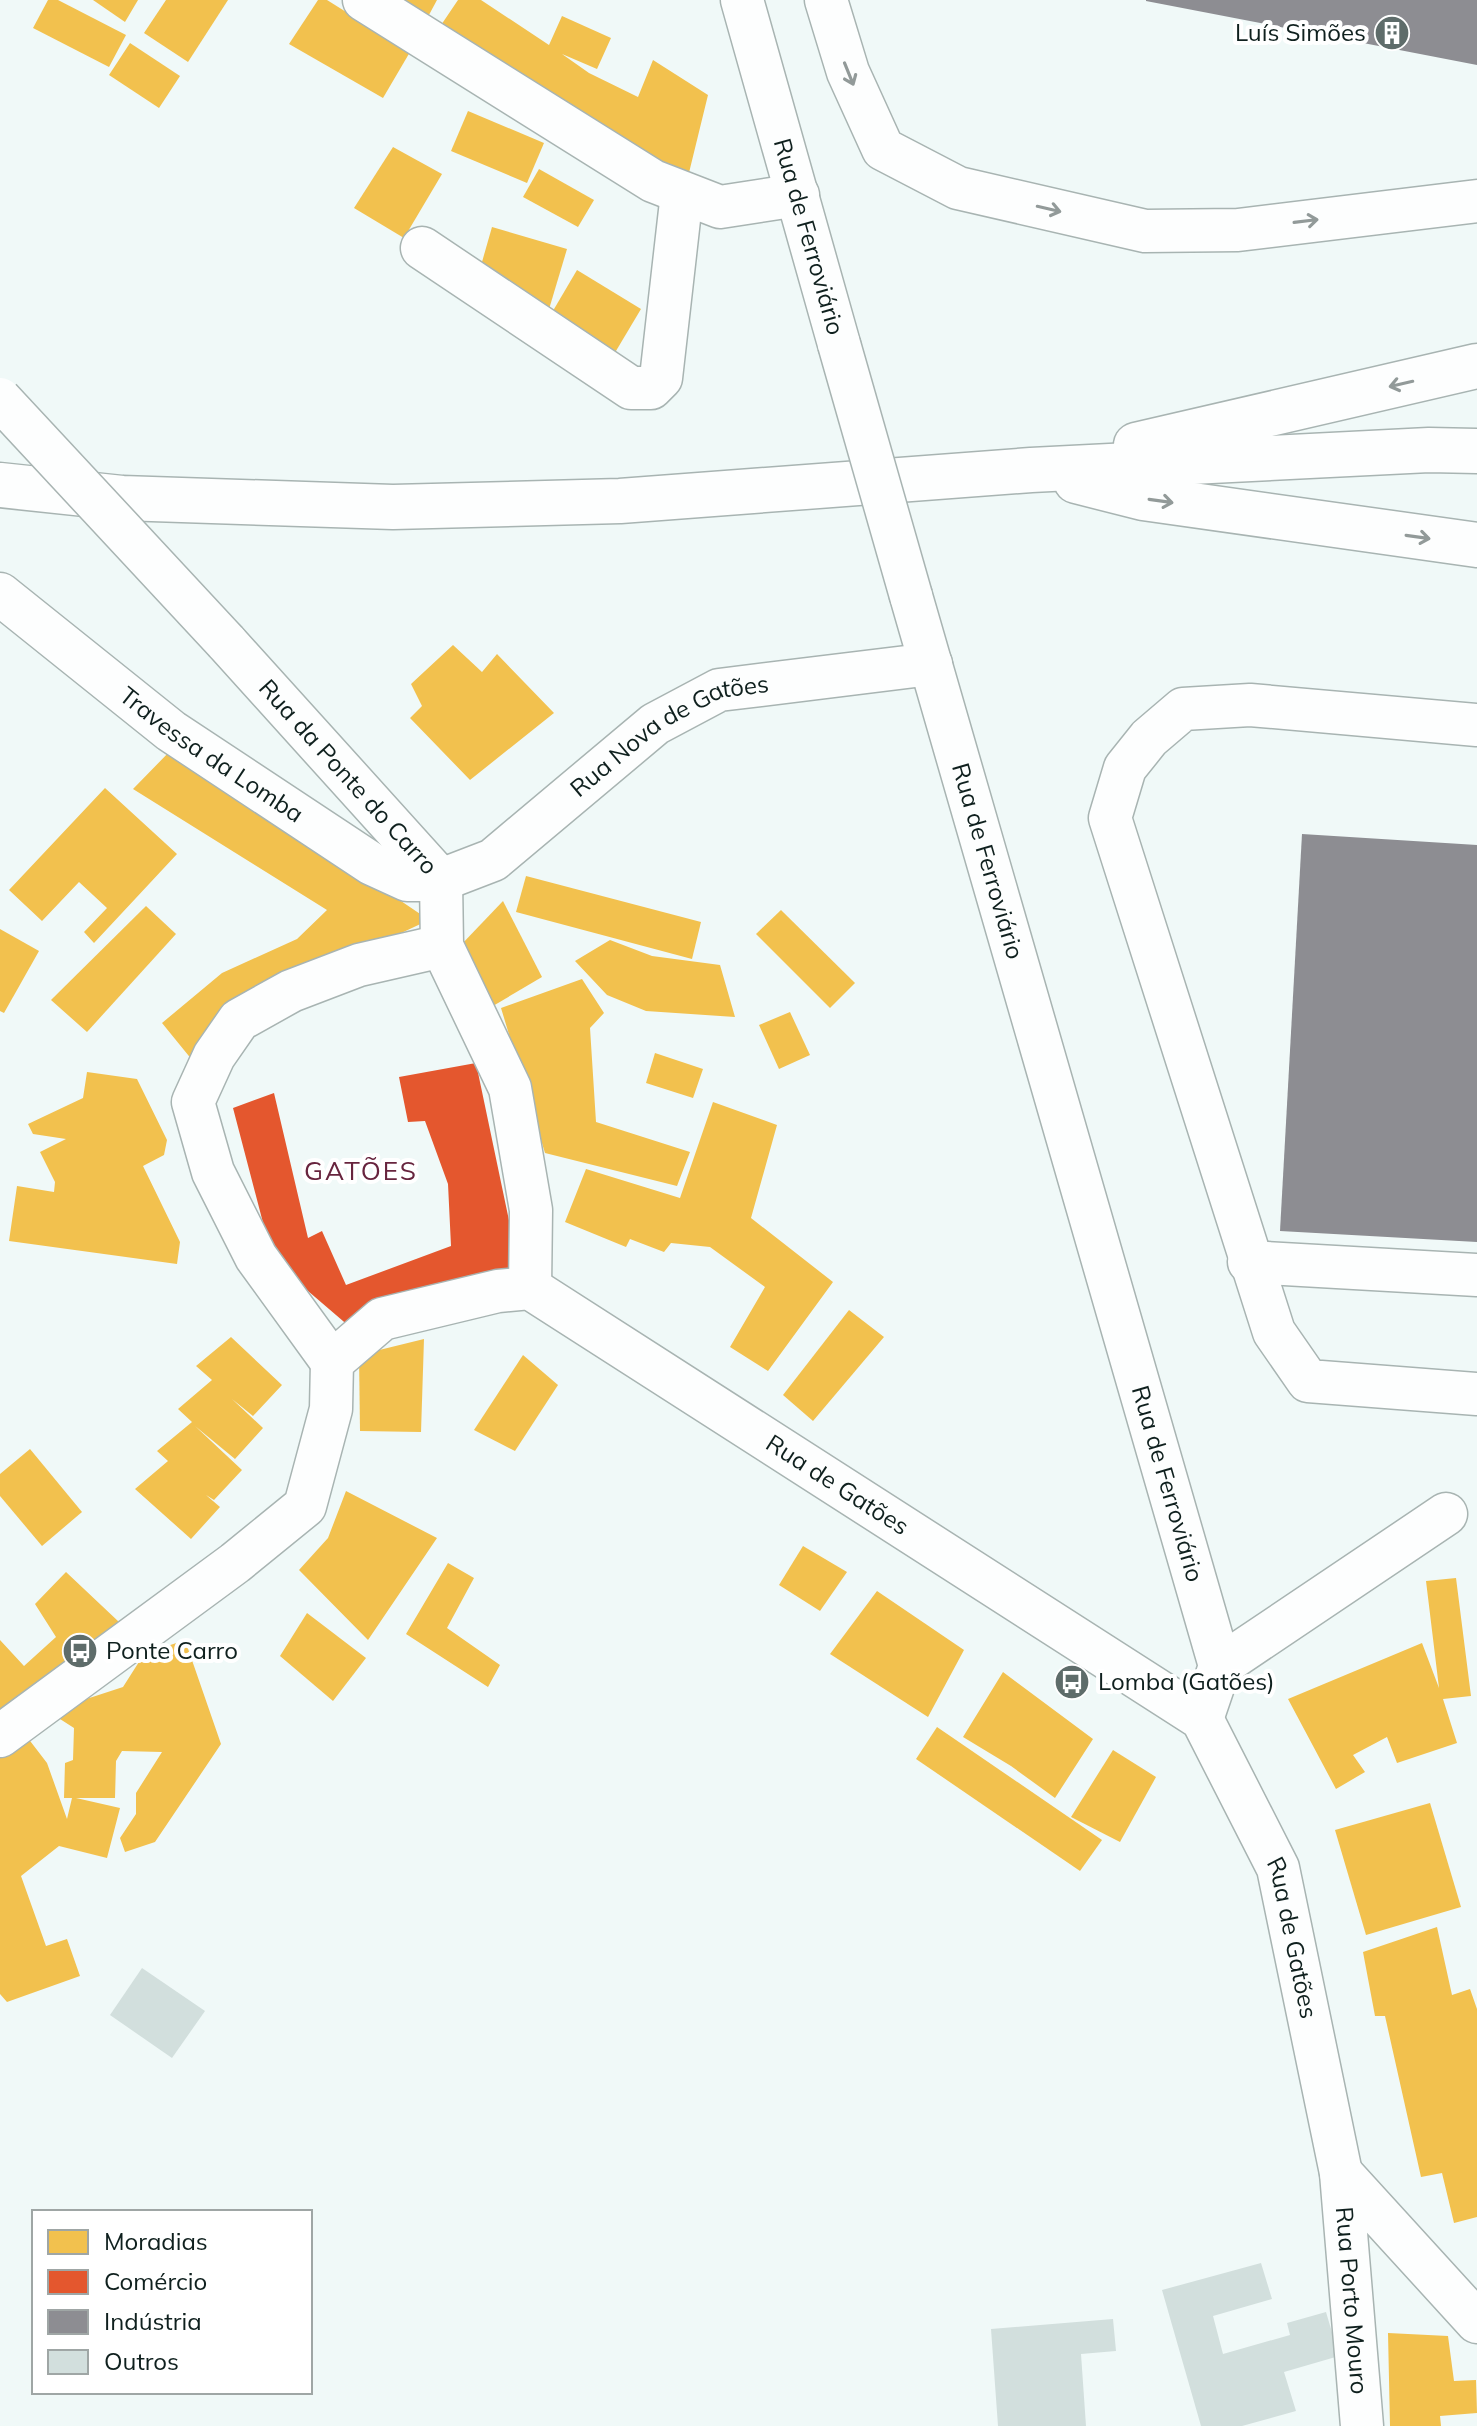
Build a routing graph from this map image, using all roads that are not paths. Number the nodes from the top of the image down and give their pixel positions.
1 (364, 0) edge
2 (742, 0) edge
3 (826, 0) edge
4 (682, 193) junction
5 (798, 195) junction
6 (1477, 201) edge
7 (422, 248) dead end
8 (1477, 366) edge
9 (0, 399) edge
10 (1477, 451) edge
11 (1031, 470) junction
12 (0, 485) edge
13 (1477, 545) edge
14 (0, 594) edge
15 (931, 664) junction
16 (1477, 725) edge
17 (441, 880) junction
18 (442, 946) junction
19 (1249, 1262) junction
20 (1477, 1275) edge
21 (530, 1288) junction
22 (332, 1362) junction
23 (1477, 1394) edge
24 (1446, 1514) dead end
25 (1220, 1666) junction
26 (1202, 1719) junction
27 (0, 1736) edge
28 (1341, 2173) junction
29 (1477, 2322) edge
30 (1362, 2426) edge

1 - 4 street
2 - 5 street, Rua de Ferroviário
3 -> 6 street
4 - 5 street
4 - 7 street
5 - 15 street, Rua de Ferroviário, bridge
8 -> 11 highway
9 - 17 street, Rua da Ponte do Carro, bridge
10 - 11 highway
11 - 12 highway
11 -> 13 highway
14 - 17 street, Travessa da Lomba
15 - 17 street, Rua Nova de Gatões
15 - 25 street, Rua de Ferroviário
16 - 19 street
17 - 18 street, Rua da Ponte do Carro
18 - 21 street, Rua da Ponte do Carro
18 - 22 street
19 - 20 street
19 - 23 street
21 - 22 street
21 - 26 street, Rua de Gatões
22 - 27 street
24 - 25 street
25 - 26 street
26 - 28 street, Rua de Gatões
28 - 29 street
28 - 30 street, Rua Porto Mouro

